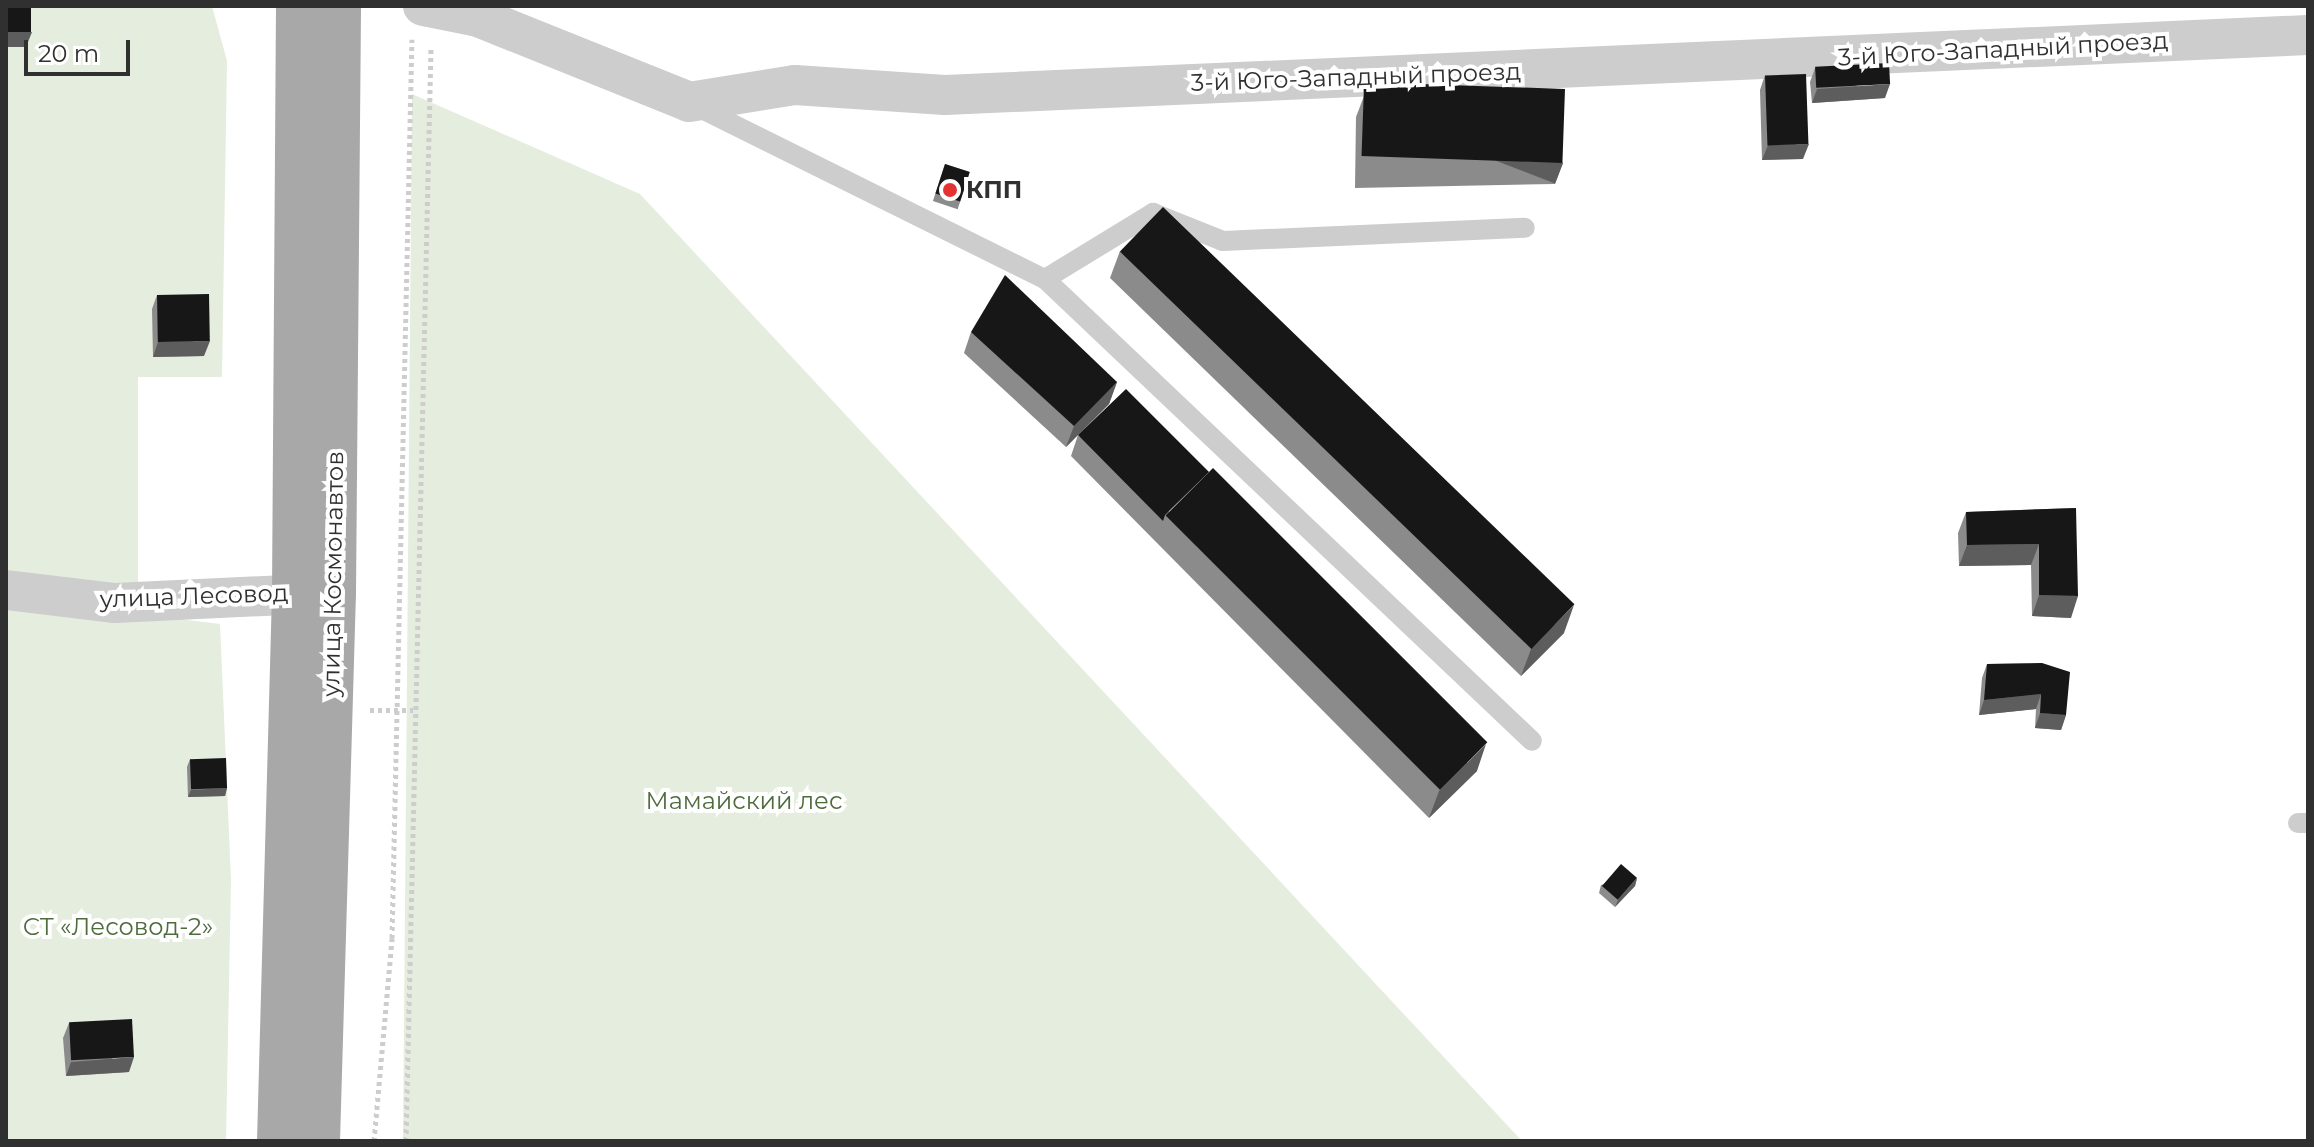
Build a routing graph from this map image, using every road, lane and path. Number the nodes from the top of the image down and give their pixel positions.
1 (298, 6) edge
2 (339, 6) edge
3 (423, 11) edge
4 (2308, 35) edge
5 (689, 102) junction
6 (1525, 228) dead end
7 (1045, 279) junction
8 (6, 590) edge
9 (314, 593) junction
10 (1532, 741) dead end
11 (279, 1141) edge
12 (318, 1141) edge
13 (374, 1141) edge
14 (406, 1141) edge

1 - 9 main road, улица Космонавтов
2 - 9 main road, улица Космонавтов
3 - 5 street
3 - 13 path
3 - 14 path
4 - 5 street, 3-й Юго-Западный проезд
5 - 7 lane
6 - 7 lane
7 - 10 lane
8 - 9 street, улица Лесовод
9 - 11 main road, улица Космонавтов
9 - 12 main road, улица Космонавтов

